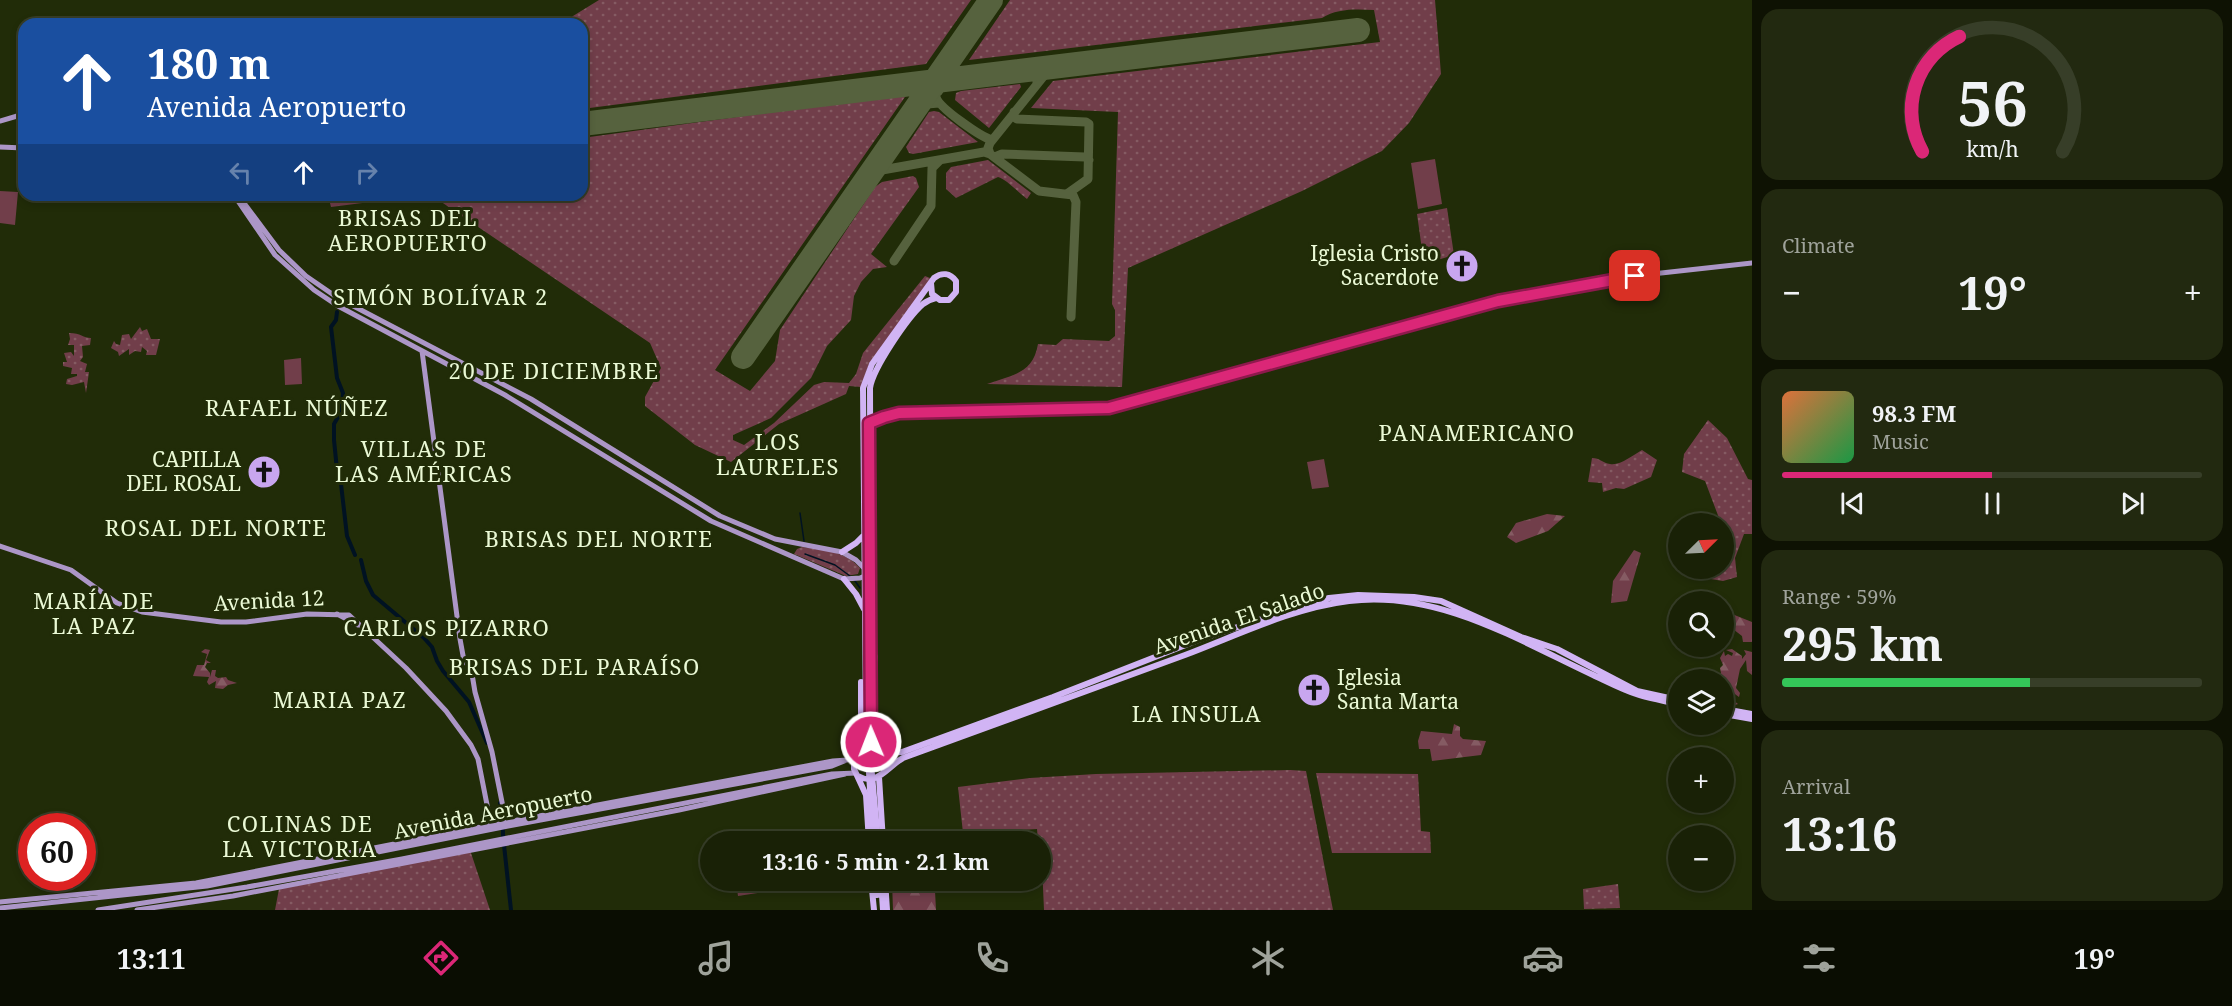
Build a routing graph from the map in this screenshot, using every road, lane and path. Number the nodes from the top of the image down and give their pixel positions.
1 (18, 116) edge
2 (0, 121) edge
3 (0, 147) edge
4 (18, 148) edge
5 (240, 201) edge
6 (241, 201) edge
7 (1752, 263) edge
8 (931, 283) junction
9 (936, 298) junction
10 (341, 299) junction
11 (349, 304) junction
12 (338, 306) junction
13 (346, 310) junction
14 (422, 351) junction
15 (493, 378) junction
16 (508, 385) junction
17 (492, 388) junction
18 (505, 395) junction
19 (866, 423) junction
20 (864, 534) junction
21 (0, 546) edge
22 (842, 552) junction
23 (864, 568) junction
24 (865, 576) junction
25 (847, 579) junction
26 (865, 611) junction
27 (868, 646) junction
28 (1668, 699) edge
29 (1668, 700) edge
30 (1734, 712) edge
31 (1734, 715) edge
32 (1752, 716) edge
33 (868, 721) junction
34 (861, 749) junction
35 (880, 751) junction
36 (851, 759) junction
37 (855, 774) junction
38 (881, 775) junction
39 (716, 783) junction
40 (710, 789) junction
41 (671, 794) junction
42 (715, 800) junction
43 (551, 814) junction
44 (530, 820) junction
45 (545, 820) junction
46 (506, 822) junction
47 (491, 825) junction
48 (549, 830) junction
49 (870, 831) edge
50 (871, 831) edge
51 (877, 831) edge
52 (883, 831) edge
53 (534, 833) junction
54 (481, 844) junction
55 (402, 858) junction
56 (398, 864) junction
57 (263, 873) junction
58 (288, 881) junction
59 (238, 889) junction
60 (228, 890) junction
61 (876, 891) edge
62 (882, 891) edge
63 (233, 896) junction
64 (38, 899) junction
65 (50, 903) junction
66 (1, 907) edge
67 (123, 908) edge
68 (54, 909) edge
69 (880, 909) edge
70 (98, 910) edge
71 (136, 910) edge

1 - 2 street
3 - 4 street
5 - 12 street
6 - 10 street
7 - 19 street
8 - 9 main road
8 - 9 main road
8 - 19 main road
9 - 19 main road
10 - 11 street
10 - 12 street
11 - 13 street
11 - 15 street
12 - 13 street
13 - 14 street
14 - 17 street
14 - 46 street
15 - 16 street
15 - 17 street
16 - 18 street
16 - 22 street
17 - 18 street
18 - 25 street
19 - 20 main road
19 - 24 main road
20 - 22 main road
20 - 23 main road
21 - 47 street, Avenida 12
22 - 23 street
23 - 24 main road
24 - 25 street
24 - 26 main road
24 - 27 main road
25 - 26 main road
26 - 27 main road
27 - 33 main road
27 - 34 main road
27 - 35 main road
28 - 35 main road, Avenida El Salado
29 - 38 main road, Avenida El Salado
30 - 32 main road
31 - 32 main road
33 - 50 main road, bridge
33 - 51 main road, bridge
34 - 35 main road
34 - 36 main road
35 - 38 main road
36 - 37 main road
36 - 39 street, Avenida Aeropuerto
36 - 40 street, Avenida Aeropuerto
37 - 38 main road
37 - 42 street, Avenida Aeropuerto
37 - 49 main road
38 - 52 main road
39 - 40 street
39 - 41 street, Avenida Aeropuerto
40 - 41 street, Avenida Aeropuerto
41 - 43 street, Avenida Aeropuerto
41 - 45 street, Avenida Aeropuerto
42 - 48 street, Avenida Aeropuerto
42 - 54 street, Avenida Aeropuerto
43 - 44 street, Avenida Aeropuerto
43 - 45 street
44 - 45 street, Avenida Aeropuerto
44 - 46 street, Avenida Aeropuerto
44 - 53 street
44 - 57 street, Avenida Aeropuerto
45 - 48 street
46 - 47 street, Avenida Aeropuerto
47 - 57 street, Avenida Aeropuerto
48 - 53 street, Avenida Aeropuerto
53 - 54 street, Avenida Aeropuerto
54 - 55 street, Avenida Aeropuerto
54 - 56 street, Avenida Aeropuerto
55 - 56 street
55 - 58 street, Avenida Aeropuerto
56 - 58 street, Avenida Aeropuerto
57 - 64 street, Avenida Aeropuerto
57 - 65 street, Avenida Aeropuerto
58 - 59 street, Avenida Aeropuerto
58 - 63 street, Avenida Aeropuerto
59 - 60 street, Avenida Aeropuerto
59 - 63 street
60 - 63 street
60 - 67 street, Avenida Aeropuerto
61 - 69 main road
62 - 69 main road
63 - 71 street, Avenida Aeropuerto
64 - 65 street
64 - 66 street, Avenida Aeropuerto
65 - 66 street, Avenida Aeropuerto
65 - 68 street
67 - 70 street, Avenida Aeropuerto

